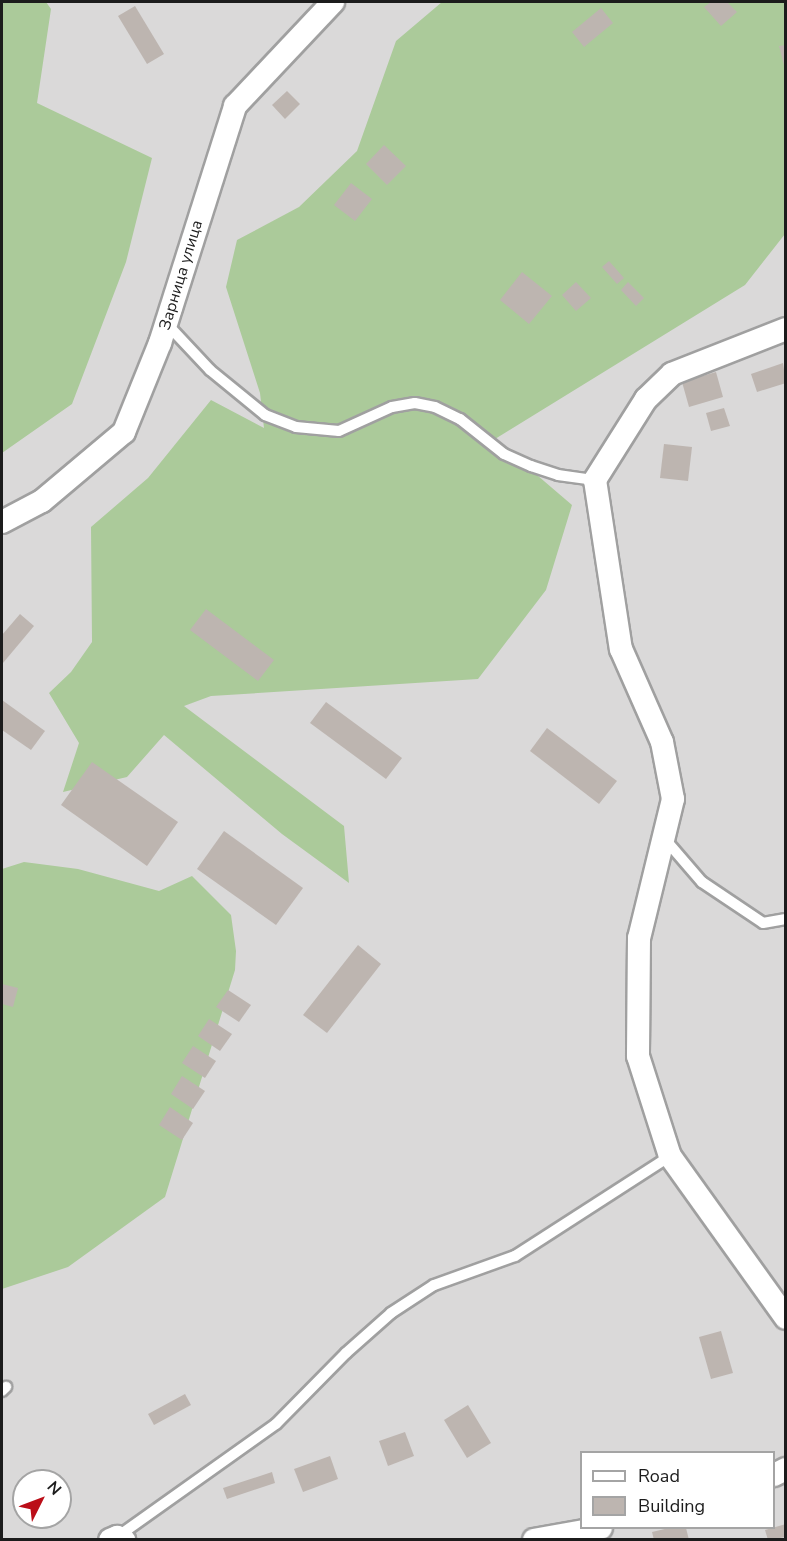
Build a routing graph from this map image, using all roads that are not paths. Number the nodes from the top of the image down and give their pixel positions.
1 (333, 2) edge
2 (165, 322) junction
3 (786, 329) edge
4 (595, 480) junction
5 (2, 522) edge
6 (663, 838) junction
7 (786, 919) edge
8 (670, 1156) junction
9 (786, 1318) edge
10 (590, 1529) edge
11 (117, 1539) edge
12 (534, 1539) edge

1 - 2 street, Зарница улица
2 - 4 lane
2 - 5 street, Зарница улица
3 - 4 street
4 - 6 street
6 - 7 lane
6 - 8 street
8 - 9 street
8 - 11 lane
10 - 12 street

